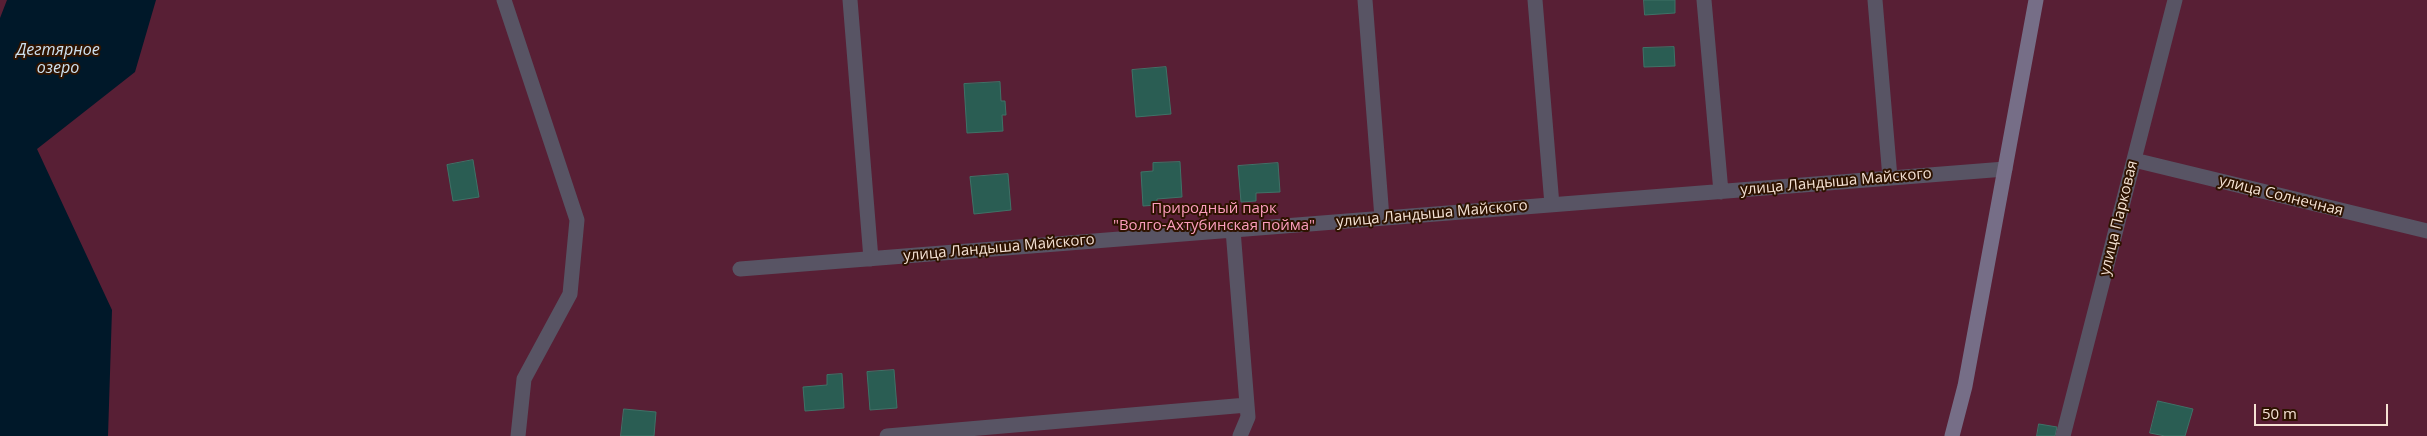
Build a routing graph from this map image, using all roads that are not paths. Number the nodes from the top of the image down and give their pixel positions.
1 (504, 0) edge
2 (850, 0) edge
3 (1365, 0) edge
4 (1535, 0) edge
5 (1704, 0) edge
6 (1875, 0) edge
7 (2036, 0) edge
8 (2175, 0) edge
9 (2134, 160) junction
10 (2006, 169) junction
11 (1890, 178) junction
12 (1721, 192) junction
13 (1552, 205) junction
14 (1382, 218) junction
15 (1233, 230) junction
16 (2427, 231) edge
17 (871, 259) junction
18 (740, 269) dead end
19 (1247, 405) junction
20 (518, 436) edge
21 (887, 436) edge
22 (1240, 436) edge
23 (1952, 436) edge
24 (2063, 436) edge

1 - 20 street
2 - 17 street
3 - 14 street
4 - 13 street
5 - 12 street
6 - 11 street
7 - 10 street
8 - 9 street, улица Парковая
9 - 16 street, улица Солнечная
9 - 24 street, улица Парковая
10 - 11 street, улица Ландыша Майского
10 - 23 street
11 - 12 street, улица Ландыша Майского
12 - 13 street, улица Ландыша Майского
13 - 14 street, улица Ландыша Майского
14 - 15 street, улица Ландыша Майского
15 - 17 street, улица Ландыша Майского
15 - 19 street
17 - 18 street, улица Ландыша Майского
19 - 21 street
19 - 22 street

